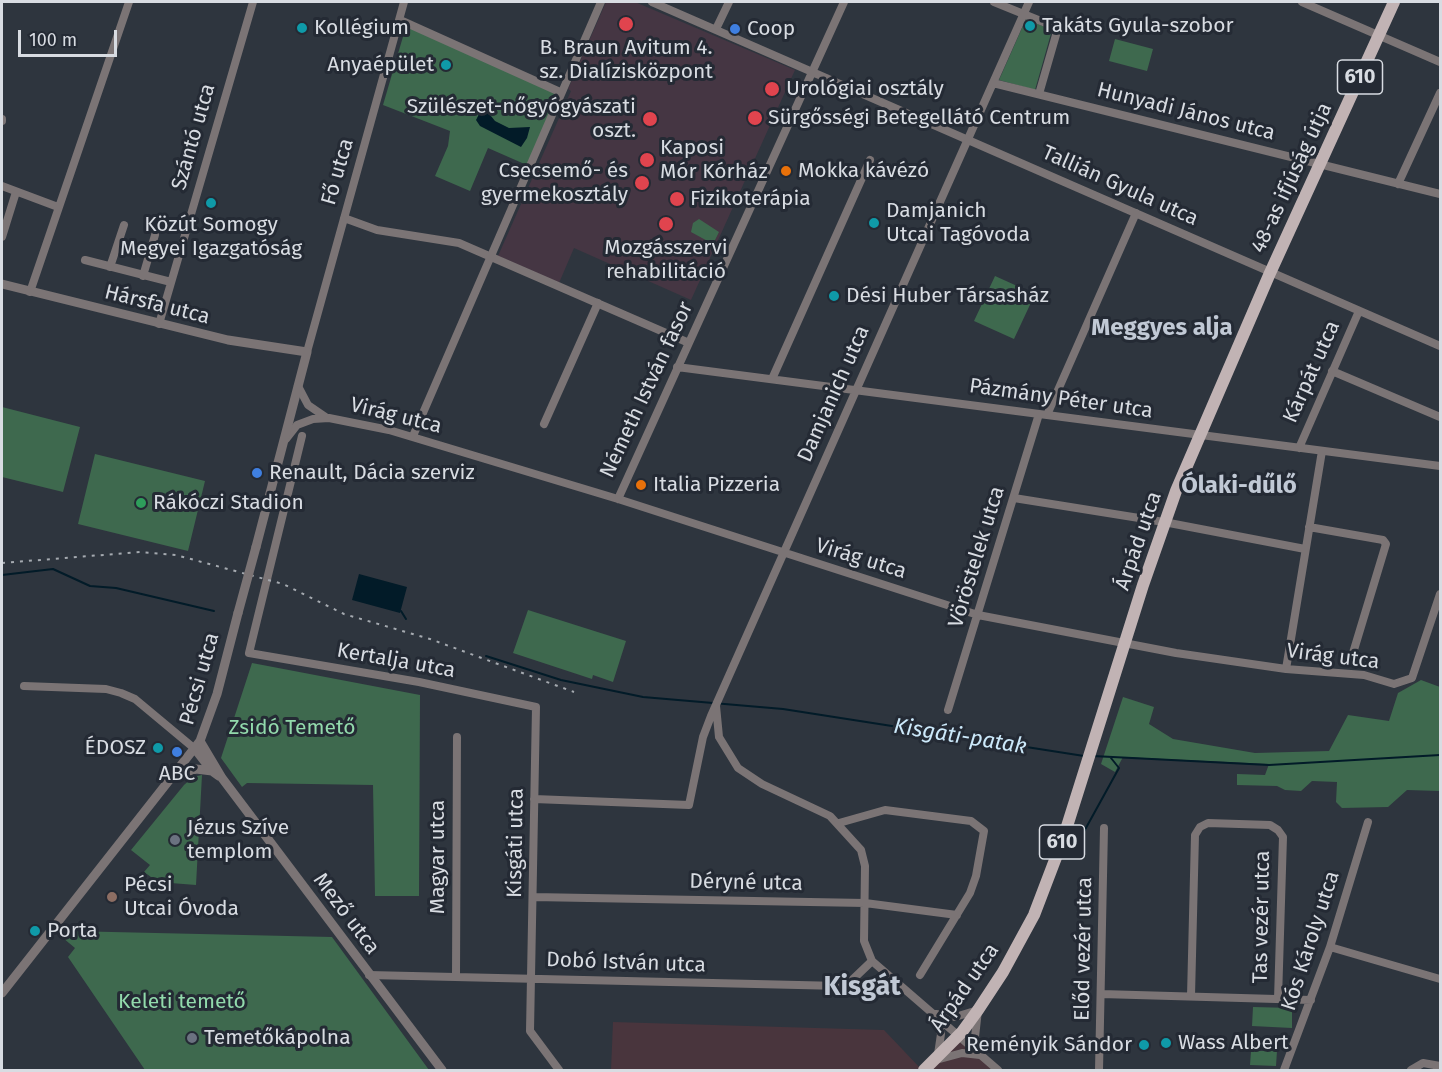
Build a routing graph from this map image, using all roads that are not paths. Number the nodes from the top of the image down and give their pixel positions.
1 (129, 2) edge
2 (253, 2) edge
3 (404, 2) edge
4 (600, 2) edge
5 (652, 2) edge
6 (729, 2) edge
7 (844, 2) edge
8 (994, 2) edge
9 (1029, 2) edge
10 (1302, 2) edge
11 (1394, 2) edge
12 (1023, 14) junction
13 (400, 20) junction
14 (1094, 25) dead end
15 (1058, 28) junction
16 (716, 29) junction
17 (1379, 34) junction
18 (1440, 62) edge
19 (813, 70) junction
20 (993, 83) junction
21 (560, 92) junction
22 (1440, 93) edge
23 (1039, 94) junction
24 (968, 138) junction
25 (870, 160) dead end
26 (1320, 165) junction
27 (1398, 184) junction
28 (2, 186) edge
29 (16, 192) junction
30 (1440, 194) edge
31 (58, 207) junction
32 (1136, 213) junction
33 (344, 218) junction
34 (124, 225) dead end
35 (155, 235) dead end
36 (2, 237) edge
37 (490, 256) junction
38 (85, 260) dead end
39 (110, 267) junction
40 (1270, 273) junction
41 (143, 276) junction
42 (171, 282) junction
43 (2, 284) edge
44 (30, 292) junction
45 (598, 303) junction
46 (1359, 311) junction
47 (159, 324) junction
48 (689, 343) junction
49 (1440, 346) edge
50 (307, 352) junction
51 (677, 367) junction
52 (1332, 371) junction
53 (772, 380) junction
54 (298, 385) junction
55 (855, 390) junction
56 (1043, 415) junction
57 (1440, 417) edge
58 (328, 418) junction
59 (544, 424) dead end
60 (1200, 435) junction
61 (302, 436) dead end
62 (413, 436) junction
63 (282, 445) junction
64 (1299, 448) junction
65 (1322, 451) junction
66 (1440, 466) edge
67 (1014, 498) junction
68 (618, 499) junction
69 (1164, 522) junction
70 (1309, 527) junction
71 (1305, 549) junction
72 (784, 553) junction
73 (1440, 594) edge
74 (978, 615) junction
75 (1124, 644) junction
76 (1353, 653) dead end
77 (1286, 669) junction
78 (24, 686) dead end
79 (718, 703) junction
80 (536, 707) joint
81 (948, 710) dead end
82 (457, 737) dead end
83 (719, 737) junction
84 (703, 738) junction
85 (198, 745) junction
86 (212, 771) junction
87 (173, 777) junction
88 (222, 778) junction
89 (534, 799) junction
90 (1368, 822) dead end
91 (839, 823) junction
92 (1104, 828) dead end
93 (533, 897) junction
94 (864, 903) junction
95 (957, 915) junction
96 (1330, 947) junction
97 (872, 961) junction
98 (369, 975) junction
99 (920, 975) dead end
100 (456, 976) junction
101 (532, 978) junction
102 (1440, 979) edge
103 (2, 993) edge
104 (1101, 994) junction
105 (1191, 996) junction
106 (1278, 999) junction
107 (1311, 1000) junction
108 (978, 1010) junction
109 (932, 1013) junction
110 (958, 1036) junction
111 (981, 1055) junction
112 (934, 1061) junction
113 (1440, 1062) edge
114 (442, 1071) edge
115 (559, 1071) edge
116 (924, 1071) edge
117 (998, 1071) edge
118 (1099, 1071) edge
119 (1284, 1071) edge
120 (1411, 1071) edge

1 - 31 street
2 - 42 street, Szántó utca
3 - 13 street, Fő utca
4 - 21 street
5 - 16 street, Tallián Gyula utca
6 - 16 street
7 - 19 street, Németh István fasor
8 - 12 street
9 - 12 street, Damjanich utca
10 - 17 street
11 - 17 main road, 48-as ifjúság útja / 610
12 - 15 street
12 - 20 street, Damjanich utca
13 - 21 street
13 - 33 street, Fő utca
14 - 15 street
15 - 23 street
16 - 19 street, Tallián Gyula utca
17 - 18 street
17 - 26 main road, 48-as ifjúság útja / 610
19 - 24 street, Tallián Gyula utca
19 - 48 street, Németh István fasor
20 - 23 street, Hunyadi János utca
20 - 24 street, Damjanich utca
21 - 37 street
22 - 27 street
23 - 26 street, Hunyadi János utca
24 - 32 street, Tallián Gyula utca
24 - 55 street, Damjanich utca
25 - 53 street
26 - 27 street, Hunyadi János utca
26 - 40 main road, 48-as ifjúság útja / 610
27 - 30 street, Hunyadi János utca
28 - 29 street
29 - 31 street
29 - 36 street
31 - 44 street
32 - 40 street, Tallián Gyula utca
32 - 56 street, Vöröstelek utca
33 - 37 street
33 - 50 street, Fő utca
34 - 39 street
35 - 41 street
37 - 45 street
37 - 62 street
38 - 39 street
39 - 41 street
40 - 46 street, Tallián Gyula utca
40 - 60 main road, Árpád utca / 610
41 - 42 street
42 - 47 street, Szántó utca
43 - 44 street, Hársfa utca
44 - 47 street, Hársfa utca
45 - 48 street
45 - 59 street
46 - 49 street, Tallián Gyula utca
46 - 52 street, Kárpát utca
47 - 50 street, Hársfa utca
48 - 51 street, Németh István fasor
50 - 54 street, Pécsi utca
51 - 53 street, Pázmány Péter utca
51 - 68 street, Németh István fasor
52 - 57 street
52 - 64 street, Kárpát utca
53 - 55 street, Pázmány Péter utca
54 - 58 street, Virág utca
54 - 63 street, Pécsi utca
55 - 56 street, Pázmány Péter utca
55 - 72 street, Damjanich utca
56 - 60 street, Pázmány Péter utca
56 - 67 street, Vöröstelek utca
58 - 62 street, Virág utca
58 - 63 street, Virág utca
60 - 64 street, Pázmány Péter utca
60 - 69 main road, Árpád utca / 610
61 - 80 street, Kertalja utca
62 - 68 street, Virág utca
63 - 85 street, Pécsi utca, bridge
64 - 65 street, Pázmány Péter utca
65 - 66 street, Pázmány Péter utca
65 - 70 street
67 - 69 street
67 - 74 street, Vöröstelek utca
68 - 72 street, Virág utca
69 - 71 street
69 - 75 main road, Árpád utca / 610
70 - 71 street
70 - 76 street
71 - 77 street
72 - 74 street, Virág utca
72 - 79 street, Damjanich utca
73 - 77 street, Virág utca
74 - 75 street, Virág utca
74 - 81 street, Vöröstelek utca
75 - 77 street, Virág utca
75 - 108 main road, Árpád utca / 610
78 - 85 street
79 - 83 street
79 - 84 street, Damjanich utca
80 - 89 street, Kisgáti utca
82 - 100 street, Magyar utca
83 - 84 street
83 - 91 street
84 - 89 street, Damjanich utca
85 - 86 street
85 - 87 street, Pécsi utca
85 - 88 street
86 - 87 street
86 - 88 street
87 - 103 street, Pécsi utca
88 - 98 street, Mező utca
89 - 93 street, Kisgáti utca
90 - 96 street, Kós Károly utca
91 - 94 street
91 - 95 street
92 - 104 street, Előd vezér utca
93 - 94 street, Déryné utca
93 - 101 street, Kisgáti utca
94 - 95 street, Déryné utca
94 - 97 street
95 - 99 street
96 - 102 street
96 - 107 street, Kós Károly utca
97 - 101 street, Dobó István utca
97 - 109 street
98 - 100 street, Dobó István utca
98 - 114 street, Mező utca
100 - 101 street, Dobó István utca
101 - 115 street, Kisgáti utca
104 - 105 street
104 - 118 street, Előd vezér utca
105 - 106 street
105 - 106 street, Tas vezér utca
106 - 107 street
107 - 119 street, Kós Károly utca
108 - 109 street
108 - 110 main road, Árpád utca / 610
108 - 111 street
109 - 110 street
109 - 112 street
110 - 111 street
110 - 112 main road, Árpád utca / 610
111 - 112 street
111 - 117 street
112 - 116 main road, Árpád utca / 610
113 - 120 street

